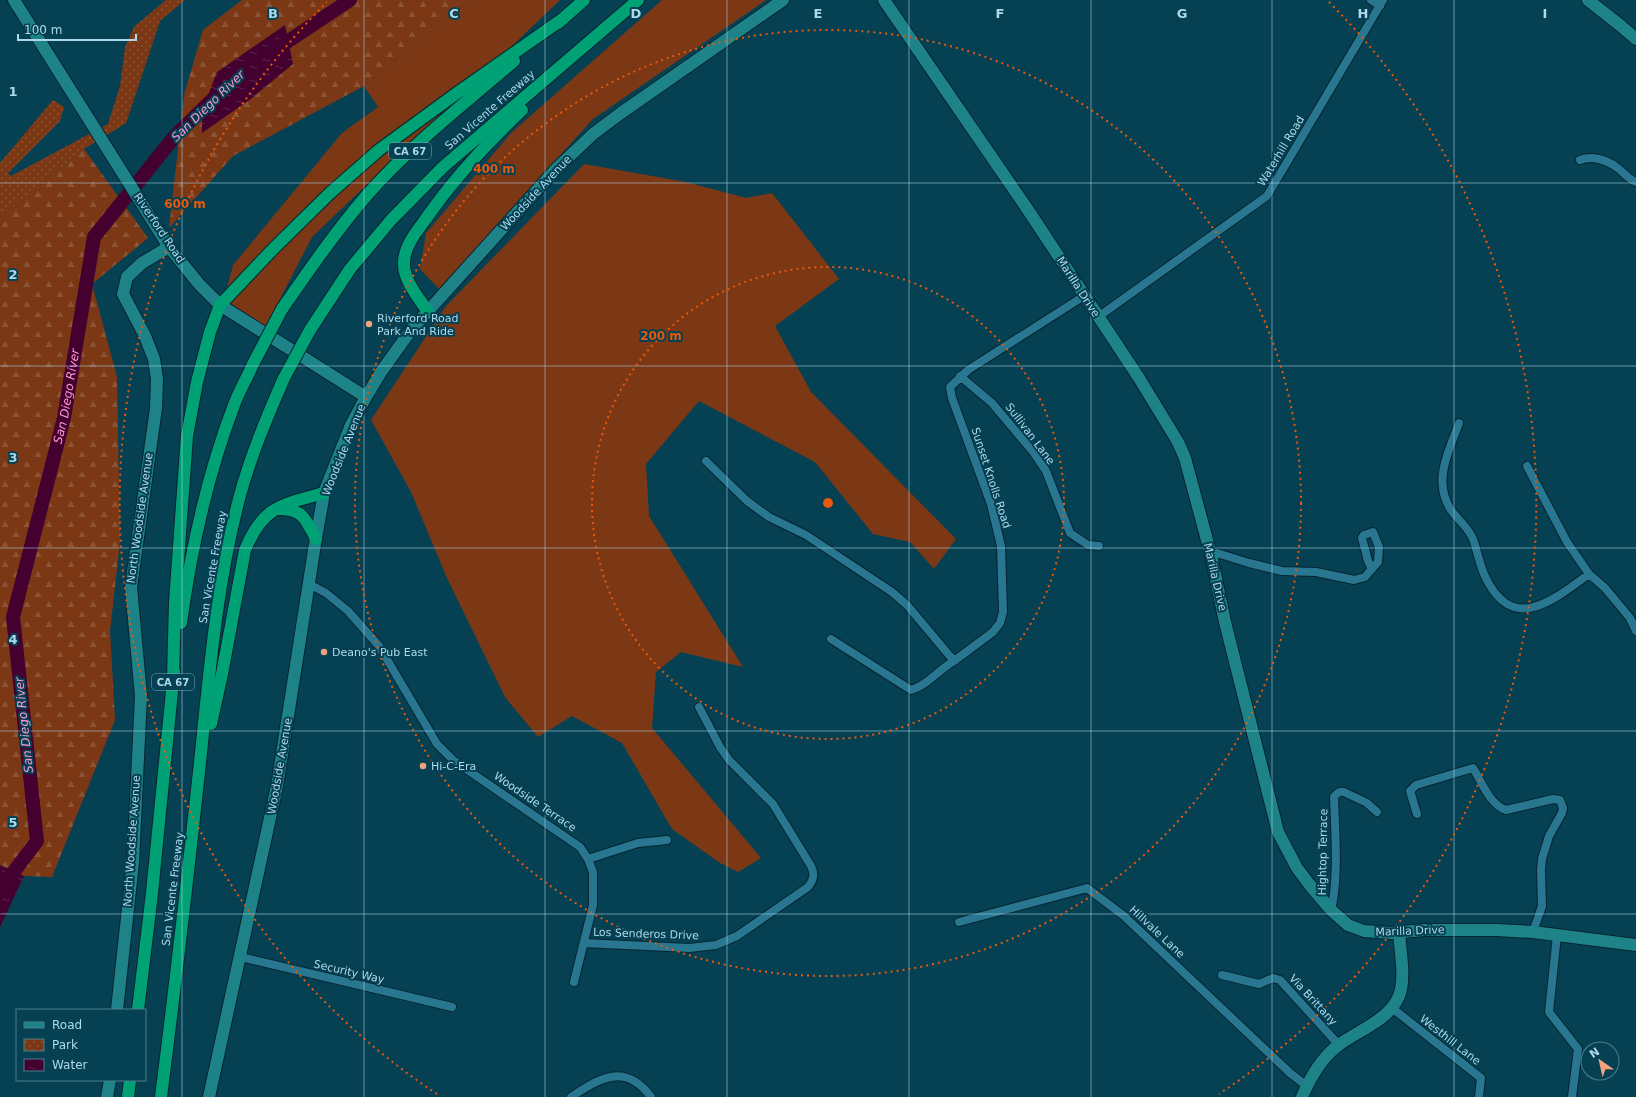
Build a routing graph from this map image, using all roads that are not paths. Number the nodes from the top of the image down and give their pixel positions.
1 (14, 0) edge
2 (584, 0) edge
3 (783, 0) edge
4 (884, 0) edge
5 (1371, 0) edge
6 (1588, 0) edge
7 (635, 3) edge
8 (1382, 3) edge
9 (564, 18) junction
10 (1636, 40) edge
11 (1580, 160) dead end
12 (1636, 182) edge
13 (169, 247) junction
14 (1084, 296) junction
15 (220, 304) junction
16 (428, 312) junction
17 (1098, 317) junction
18 (960, 376) junction
19 (366, 397) junction
20 (1459, 423) dead end
21 (706, 461) dead end
22 (1527, 466) dead end
23 (324, 493) junction
24 (274, 509) junction
25 (316, 539) junction
26 (1100, 546) dead end
27 (1210, 555) junction
28 (1372, 569) dead end
29 (1589, 574) junction
30 (309, 584) junction
31 (1636, 631) edge
32 (831, 639) dead end
33 (954, 661) junction
34 (173, 678) junction
35 (699, 707) dead end
36 (198, 778) junction
37 (1377, 812) dead end
38 (1417, 814) dead end
39 (667, 840) dead end
40 (588, 859) junction
41 (1331, 910) junction
42 (959, 922) dead end
43 (1399, 932) junction
44 (1533, 932) junction
45 (1557, 935) junction
46 (584, 943) junction
47 (1636, 944) edge
48 (241, 957) junction
49 (1222, 975) dead end
50 (574, 982) dead end
51 (452, 1007) dead end
52 (1392, 1008) junction
53 (117, 1009) edge
54 (138, 1009) edge
55 (1339, 1045) junction
56 (110, 1081) edge
57 (130, 1081) edge
58 (1304, 1092) edge
59 (108, 1097) edge
60 (128, 1097) edge
61 (161, 1097) edge
62 (209, 1097) edge
63 (571, 1097) edge
64 (651, 1097) edge
65 (1479, 1097) edge
66 (1572, 1097) edge

1 - 13 street, Riverford Road
2 - 9 highway, San Vicente Freeway / CA 67
3 - 16 street, Woodside Avenue
4 - 14 street, Marilla Drive
5 - 8 street
6 - 10 street
7 - 16 highway
7 - 36 highway, San Vicente Freeway / CA 67, bridge
8 - 17 street, Waterhill Road
9 - 15 highway
9 - 34 highway, San Vicente Freeway / CA 67, bridge
11 - 12 street
13 - 15 street, Riverford Road
13 - 53 street, North Woodside Avenue
14 - 17 street, Marilla Drive
14 - 18 street, Sunset Knolls Road
15 - 19 street, Riverford Road
15 - 34 highway
16 - 19 street, Woodside Avenue
17 - 27 street, Marilla Drive
18 - 26 street, Sullivan Lane
18 - 33 street, Sunset Knolls Road
19 - 23 street, Woodside Avenue
20 - 29 street
21 - 33 street
22 - 29 street
23 - 24 highway
23 - 25 street, Woodside Avenue
24 - 25 highway
24 - 36 highway
25 - 30 street, Woodside Avenue
27 - 28 street
27 - 41 street, Marilla Drive
29 - 31 street
30 - 40 street, Woodside Terrace
30 - 48 street, Woodside Avenue
32 - 33 street
34 - 54 highway, San Vicente Freeway / CA 67
35 - 46 street, Los Senderos Drive
36 - 61 highway, San Vicente Freeway / CA 67
37 - 41 street, Hightop Terrace
38 - 44 street
39 - 40 street
40 - 46 street, Woodside Terrace
41 - 43 street, Marilla Drive
42 - 58 street, Hillvale Lane
43 - 44 street, Marilla Drive
43 - 52 street
44 - 45 street, Marilla Drive
45 - 47 street, Marilla Drive
45 - 66 street
46 - 50 street, Woodside Terrace
48 - 51 street, Security Way
48 - 62 street, Woodside Avenue
49 - 55 street, Via Brittany
52 - 55 street
52 - 65 street, Westhill Lane
55 - 58 street
56 - 59 street
57 - 60 highway
63 - 64 street

